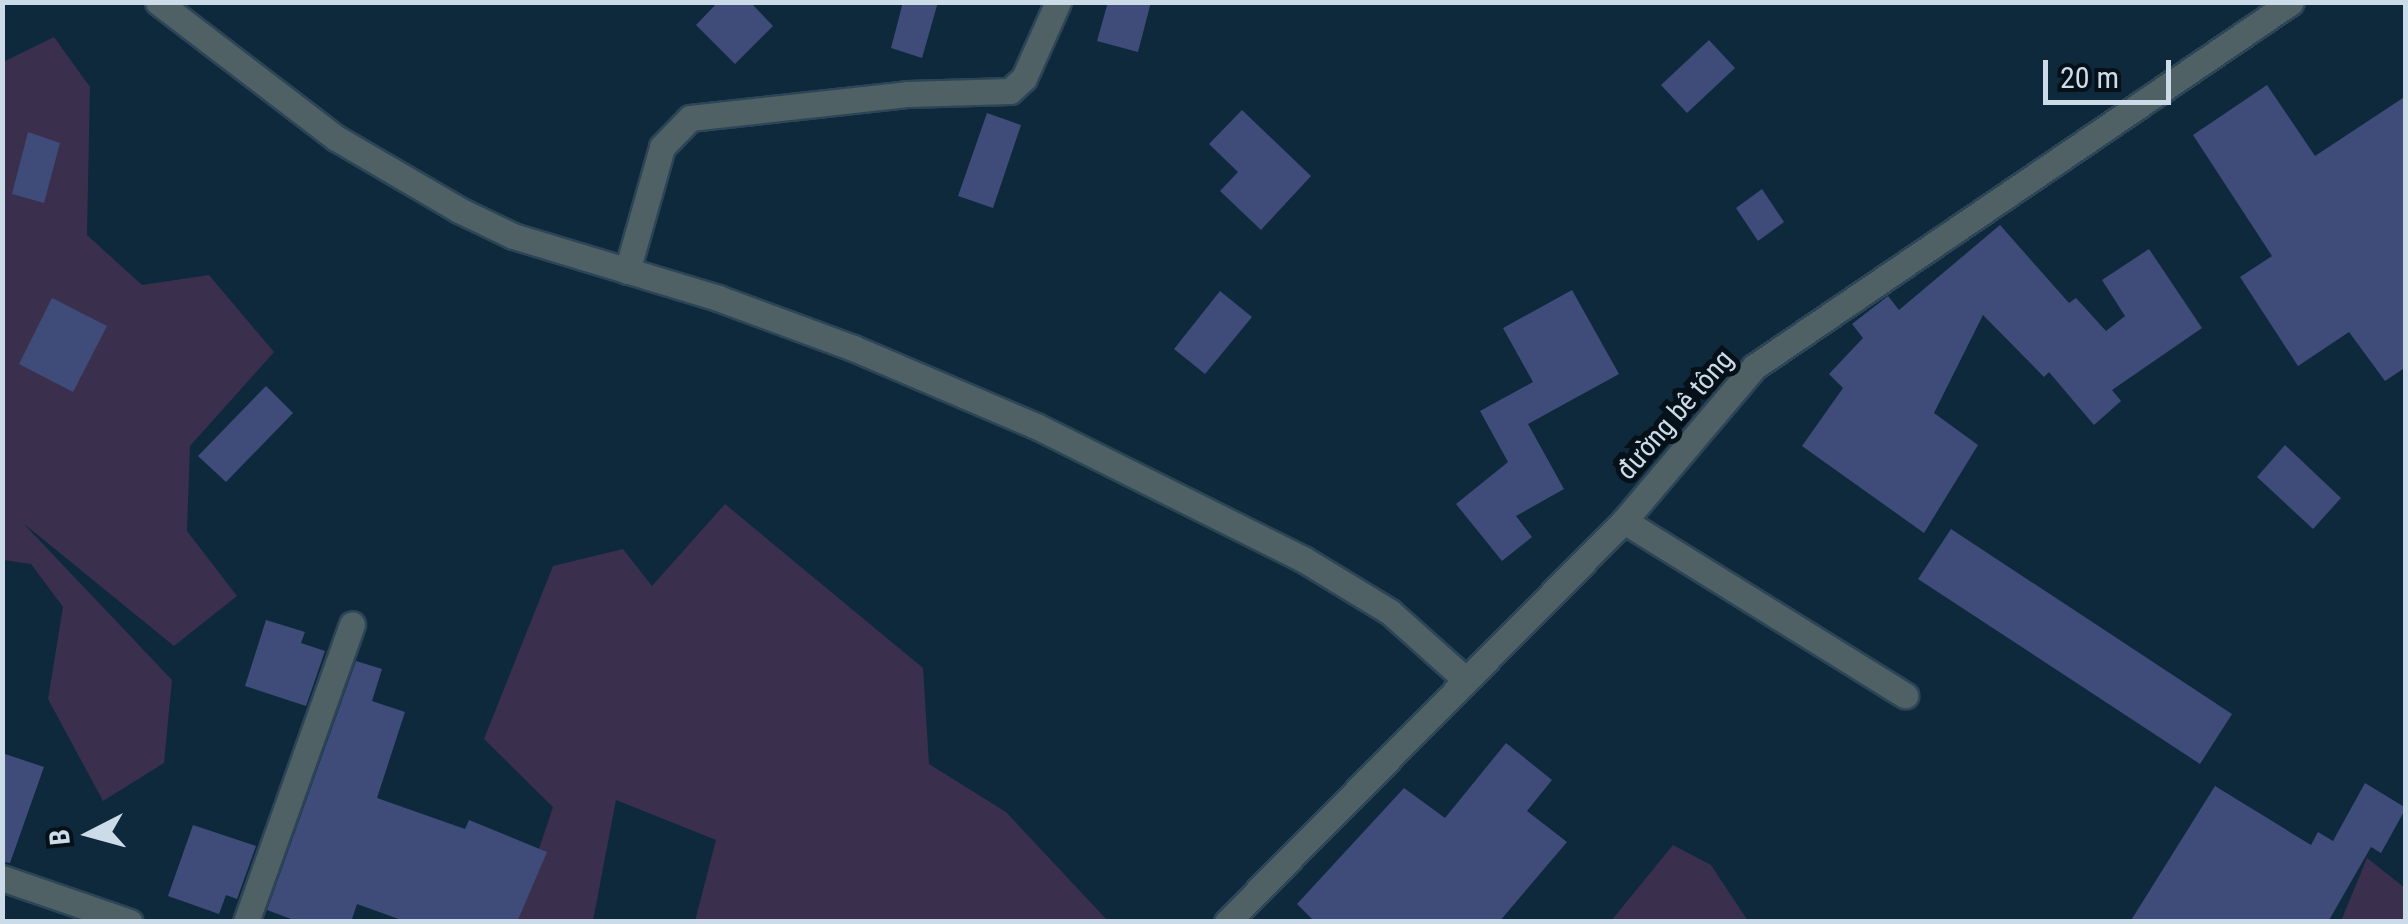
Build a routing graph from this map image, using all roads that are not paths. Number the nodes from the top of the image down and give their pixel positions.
1 (158, 2) edge
2 (1058, 2) edge
3 (2291, 2) edge
4 (627, 271) junction
5 (1624, 521) junction
6 (352, 624) dead end
7 (1466, 680) junction
8 (1905, 696) dead end
9 (2, 878) edge
10 (130, 922) edge
11 (246, 922) edge
12 (1227, 922) edge

1 - 4 street
2 - 4 street
3 - 5 street, đường bê tông
4 - 7 street
5 - 7 street, đường bê tông
5 - 8 street
6 - 11 street
7 - 12 street, đường bê tông
9 - 10 street

